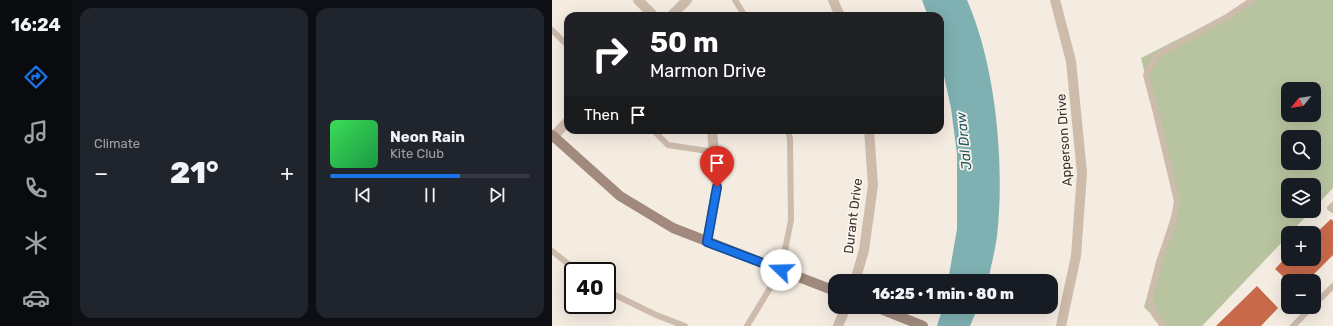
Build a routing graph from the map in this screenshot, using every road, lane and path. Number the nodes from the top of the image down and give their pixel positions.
1 (638, 0) edge
2 (687, 0) edge
3 (735, 0) edge
4 (833, 0) edge
5 (1055, 0) edge
6 (1252, 0) edge
7 (650, 12) edge
8 (675, 12) edge
9 (742, 12) edge
10 (838, 12) edge
11 (552, 30) edge
12 (564, 42) edge
13 (564, 125) edge
14 (657, 134) edge
15 (712, 134) edge
16 (789, 134) edge
17 (869, 134) edge
18 (552, 136) edge
19 (714, 152) junction
20 (1333, 205) edge
21 (1333, 210) edge
22 (707, 242) junction
23 (552, 251) edge
24 (566, 262) edge
25 (781, 270) junction
26 (857, 274) edge
27 (1333, 286) edge
28 (828, 288) edge
29 (616, 295) edge
30 (1321, 298) edge
31 (843, 314) edge
32 (893, 314) edge
33 (1305, 314) edge
34 (685, 326) edge
35 (747, 326) edge
36 (838, 326) edge
37 (923, 326) edge
38 (1061, 326) edge
39 (1163, 326) edge
40 (1293, 326) edge

1 - 7 street
2 - 8 street
3 - 9 lane
4 - 10 street
5 - 38 street, Apperson Drive
6 - 39 lane
11 - 12 lane
13 - 18 street
14 - 19 lane
15 - 19 street
16 - 25 lane
17 - 26 street, Durant Drive
18 - 22 street
19 - 22 street
20 - 21 lane
22 - 25 street
23 - 24 lane
25 - 28 street
25 - 35 lane
27 - 30 lane
29 - 34 lane
31 - 36 street
32 - 37 street
33 - 40 lane

